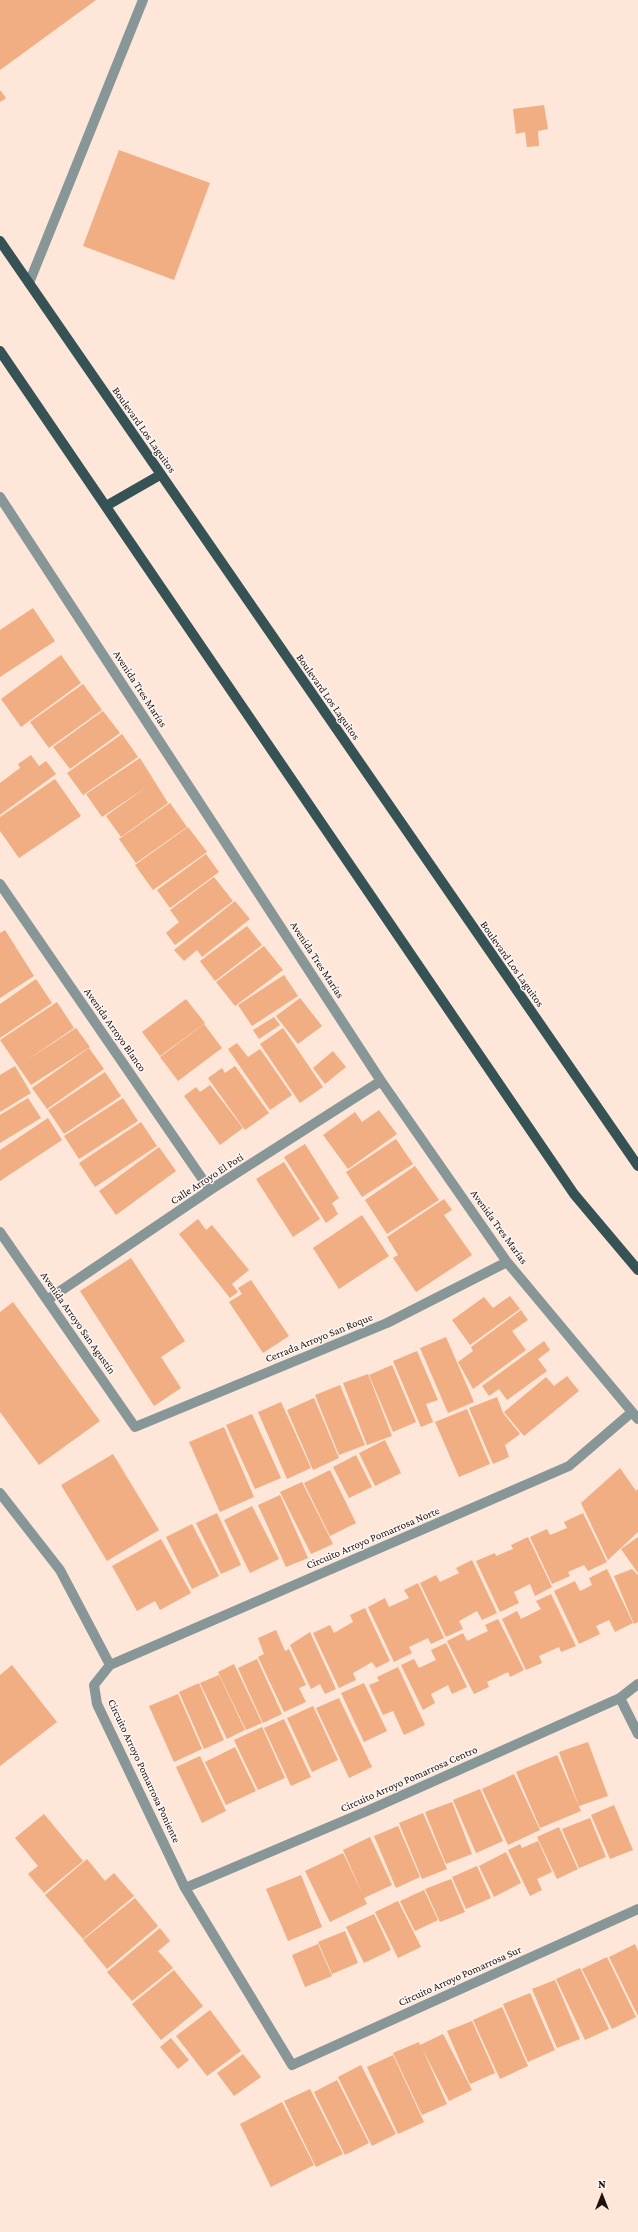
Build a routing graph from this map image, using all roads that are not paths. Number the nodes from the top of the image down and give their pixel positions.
1 (143, 0) edge
2 (0, 241) edge
3 (29, 283) junction
4 (0, 351) edge
5 (160, 475) junction
6 (0, 497) edge
7 (106, 506) junction
8 (0, 884) edge
9 (381, 1081) junction
10 (638, 1166) edge
11 (210, 1190) junction
12 (0, 1232) edge
13 (507, 1262) junction
14 (638, 1270) edge
15 (47, 1300) junction
16 (635, 1415) edge
17 (135, 1427) joint
18 (0, 1493) edge
19 (110, 1665) junction
20 (638, 1684) edge
21 (620, 1698) junction
22 (638, 1734) edge
23 (185, 1888) junction
24 (638, 1909) edge
25 (292, 2065) joint

1 - 3 street
2 - 3 main road, Boulevard Los Laguitos
3 - 5 main road, Boulevard Los Laguitos
4 - 7 main road
5 - 7 main road
5 - 10 main road, Boulevard Los Laguitos
6 - 9 street, Avenida Tres Marías
7 - 14 main road
8 - 11 street, Avenida Arroyo Blanco
9 - 11 street, Calle Arroyo El Poti
9 - 13 street, Avenida Tres Marías
11 - 15 street, Calle Arroyo El Poti
12 - 15 street, Avenida Arroyo San Agustín
13 - 16 street, Avenida Tres Marías
13 - 17 street, Cerrada Arroyo San Roque
15 - 17 street, Avenida Arroyo San Agustín
16 - 19 street, Circuito Arroyo Pomarrosa Norte
18 - 19 street
19 - 23 street, Circuito Arroyo Pomarrosa Poniente
20 - 21 street, Circuito Arroyo Pomarrosa Centro
21 - 22 street
21 - 23 street, Circuito Arroyo Pomarrosa Centro
23 - 25 street, Circuito Arroyo Pomarrosa Poniente
24 - 25 street, Circuito Arroyo Pomarrosa Sur

